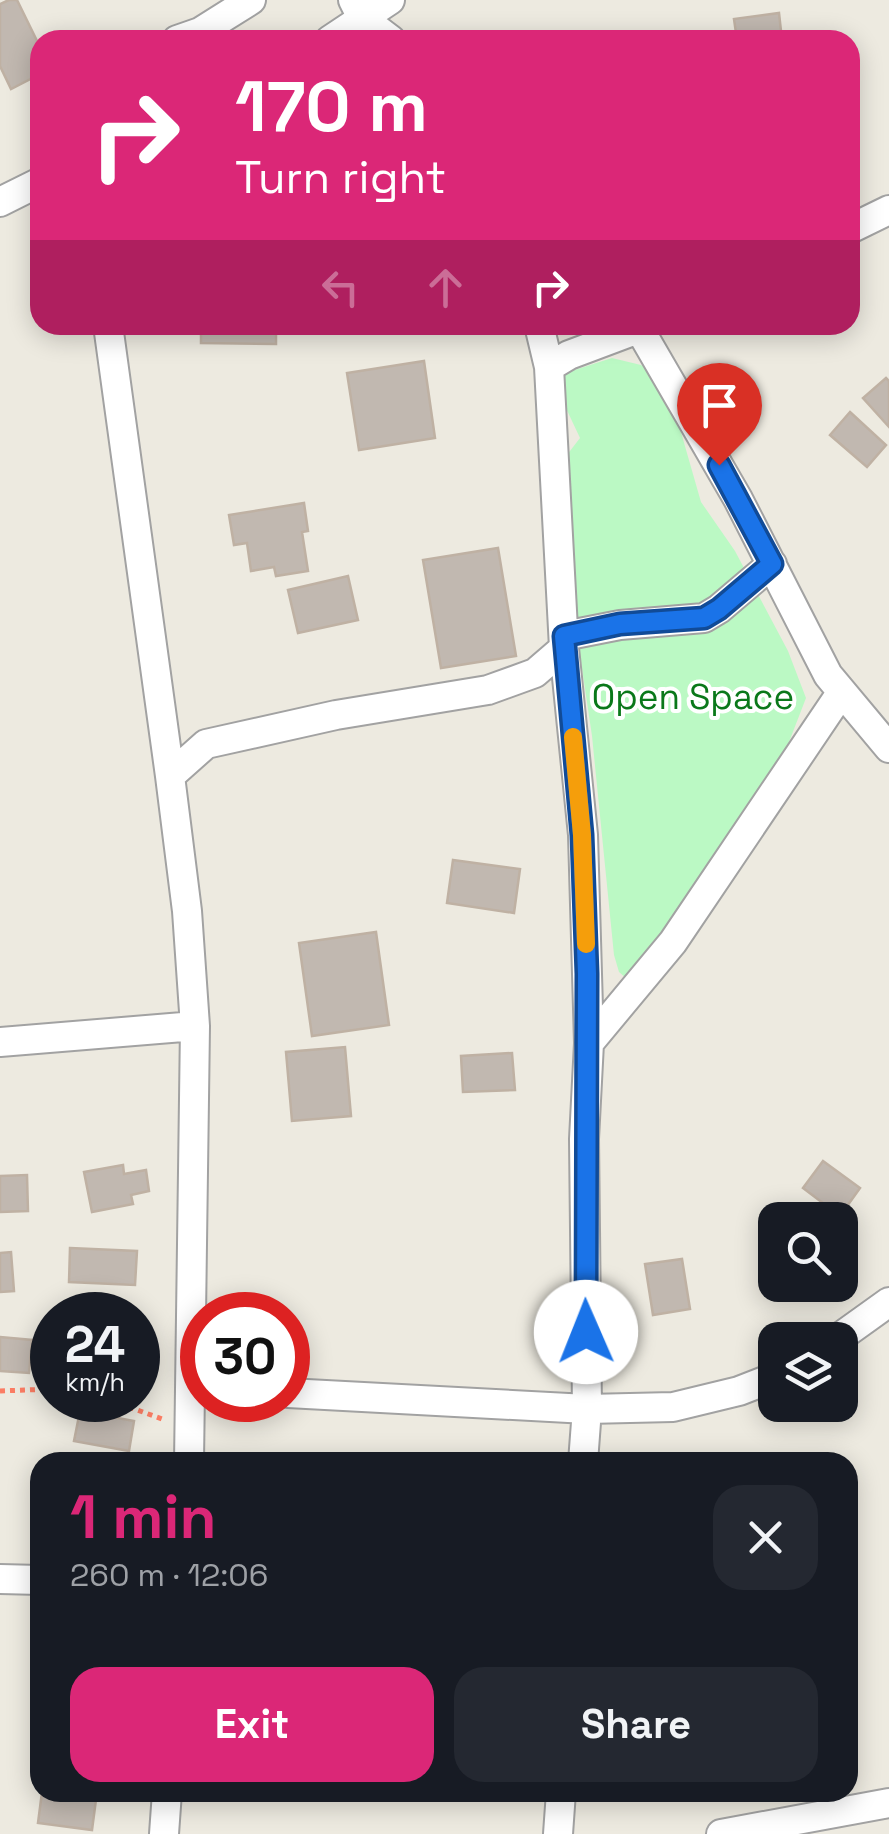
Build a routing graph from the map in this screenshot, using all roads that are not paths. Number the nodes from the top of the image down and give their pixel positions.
1 (251, 0) edge
2 (390, 0) edge
3 (358, 9) edge
4 (203, 30) edge
5 (339, 30) edge
6 (380, 30) edge
7 (30, 187) edge
8 (0, 202) edge
9 (889, 210) edge
10 (860, 224) edge
11 (109, 335) edge
12 (541, 335) edge
13 (625, 335) edge
14 (649, 335) edge
15 (549, 367) junction
16 (772, 564) junction
17 (564, 642) junction
18 (841, 693) junction
19 (889, 748) edge
20 (170, 776) junction
21 (195, 1026) junction
22 (0, 1042) edge
23 (589, 1044) junction
24 (195, 1292) edge
25 (889, 1302) edge
26 (858, 1324) edge
27 (758, 1384) edge
28 (310, 1394) edge
29 (586, 1409) junction
30 (193, 1422) edge
31 (189, 1452) edge
32 (584, 1452) edge
33 (0, 1579) edge
34 (30, 1580) edge
35 (166, 1802) edge
36 (560, 1802) edge
37 (889, 1804) edge
38 (164, 1834) edge
39 (558, 1834) edge
40 (720, 1834) edge

1 - 4 street
2 - 3 street
3 - 5 street
3 - 6 street
7 - 8 street
9 - 10 street
11 - 20 street
12 - 15 street
13 - 15 street
14 - 16 street
15 - 17 street
16 - 17 street
16 - 18 street
17 - 20 street
17 - 23 street
18 - 19 street
18 - 23 street
20 - 21 street
21 - 22 street
21 - 24 street
23 - 29 street
25 - 26 street
27 - 29 street
28 - 29 street
29 - 32 street
30 - 31 street
33 - 34 street
35 - 38 street
36 - 39 street
37 - 40 street

